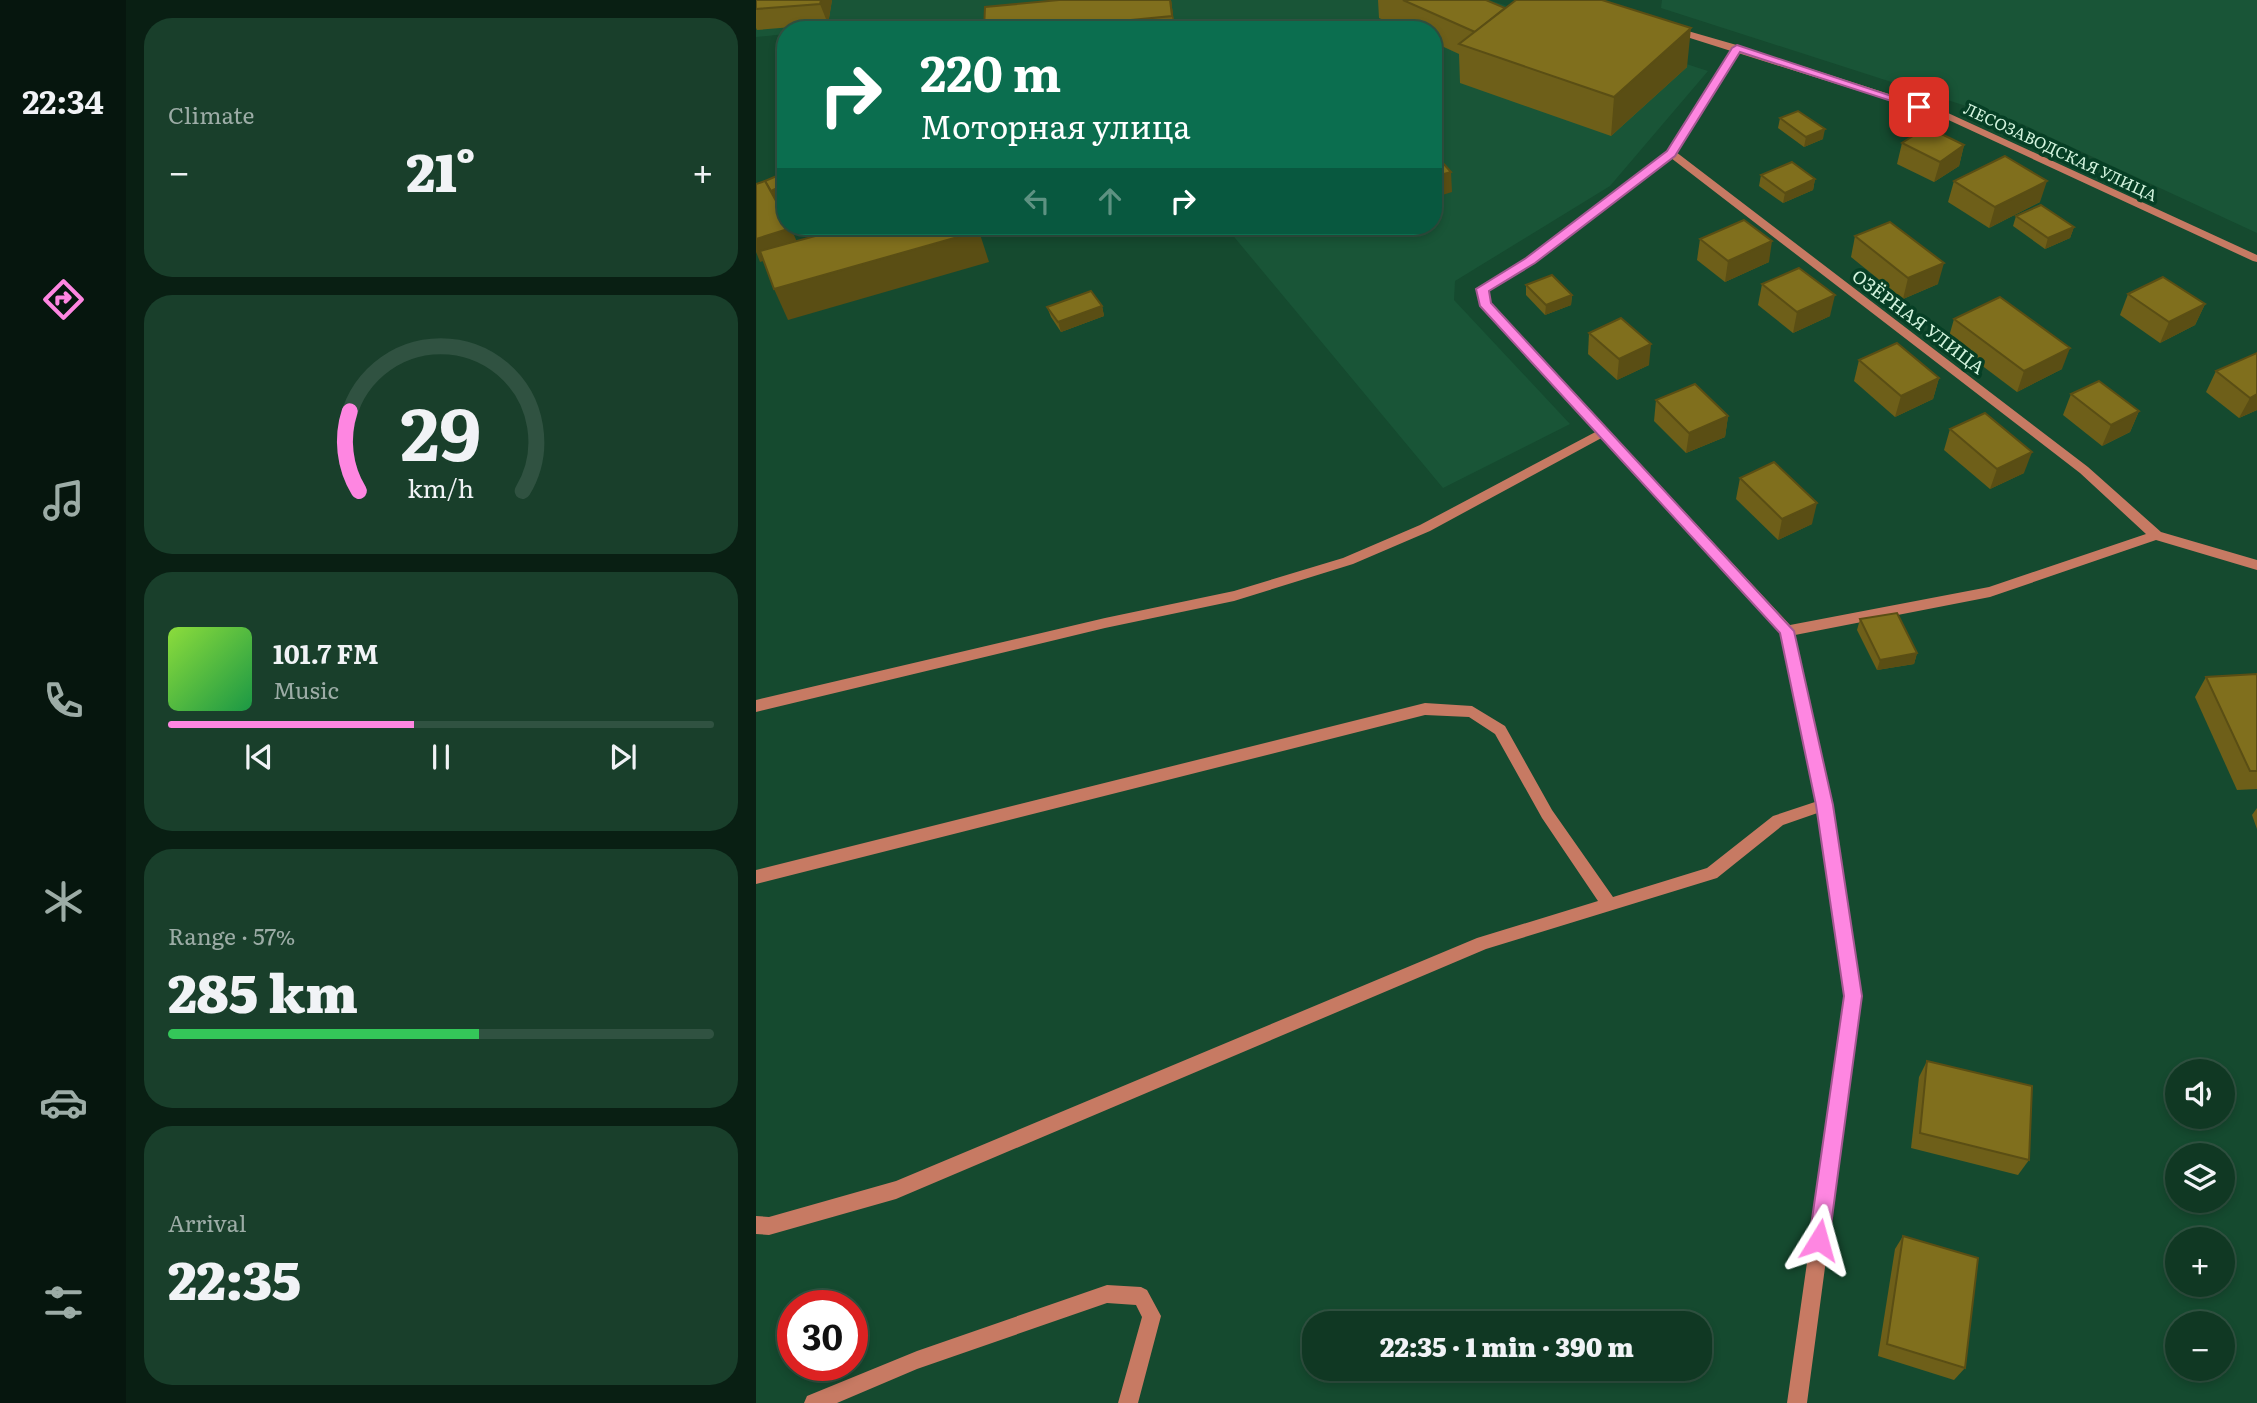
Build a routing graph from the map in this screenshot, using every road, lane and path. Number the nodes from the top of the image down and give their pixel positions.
1 (1658, 26) edge
2 (1737, 48) junction
3 (1671, 153) junction
4 (2257, 259) edge
5 (1603, 432) junction
6 (2156, 535) junction
7 (2257, 565) edge
8 (1787, 631) junction
9 (756, 706) edge
10 (1824, 805) junction
11 (756, 877) edge
12 (1609, 904) junction
13 (756, 1225) edge
14 (814, 1403) edge
15 (1128, 1403) edge
16 (1797, 1403) edge

1 - 2 street, ЛЕСОЗАВОДСКАЯ УЛИЦА
2 - 3 street
2 - 4 street, ЛЕСОЗАВОДСКАЯ УЛИЦА
3 - 5 street
3 - 6 street, ОЗЁРНАЯ УЛИЦА
5 - 8 street
5 - 9 street
6 - 7 street, ОЗЁРНАЯ УЛИЦА
6 - 8 street
8 - 10 street
10 - 12 street
10 - 16 street
11 - 12 street
12 - 13 street
14 - 15 street

